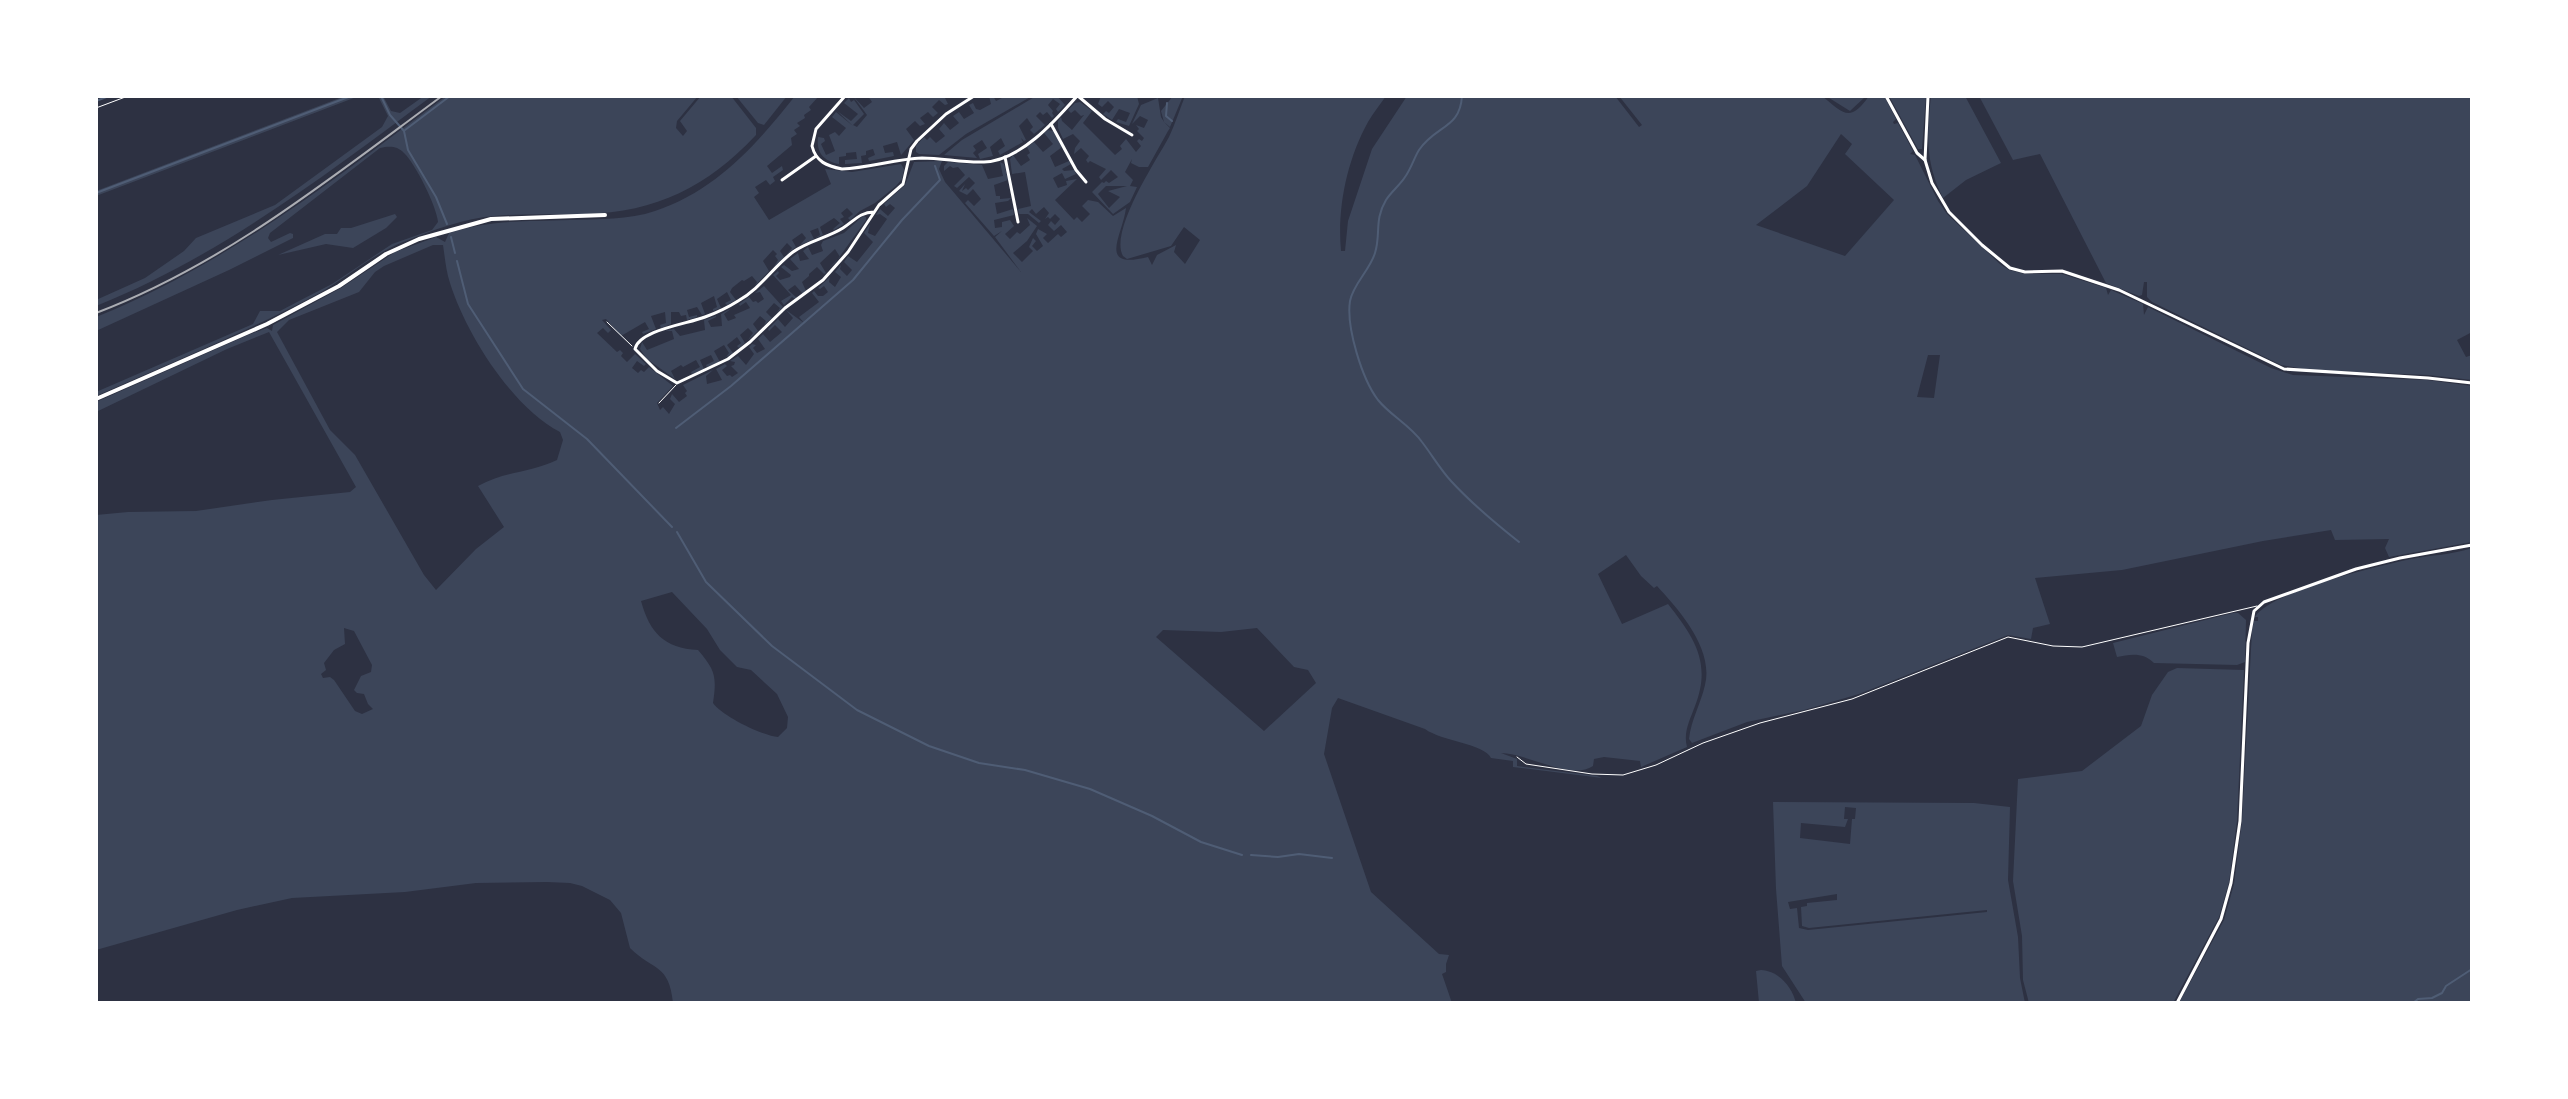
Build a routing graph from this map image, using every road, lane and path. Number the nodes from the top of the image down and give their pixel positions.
1 (128, 96) edge
2 (845, 96) edge
3 (974, 96) edge
4 (1078, 96) edge
5 (1886, 96) edge
6 (1928, 96) edge
7 (96, 108) edge
8 (1051, 124) junction
9 (1132, 135) dead end
10 (816, 156) junction
11 (1005, 157) junction
12 (909, 159) junction
13 (1925, 160) junction
14 (782, 180) dead end
15 (1086, 182) dead end
16 (874, 212) junction
17 (605, 215) dead end
18 (1018, 222) dead end
19 (607, 322) dead end
20 (634, 347) junction
21 (677, 383) junction
22 (2472, 383) edge
23 (96, 399) edge
24 (659, 403) dead end
25 (2472, 545) edge
26 (2259, 605) junction
27 (1517, 757) dead end
28 (2177, 1003) edge

1 - 7 path
2 - 10 street
3 - 12 street
4 - 8 street
4 - 9 street
5 - 13 street
6 - 13 street
8 - 11 street
8 - 15 street
10 - 12 street
10 - 14 street
11 - 12 street
11 - 18 street
12 - 16 street
13 - 22 street
16 - 20 street
16 - 21 street
17 - 23 main road
19 - 20 lane
20 - 21 street
21 - 24 lane
25 - 26 street
26 - 27 lane
26 - 28 street

